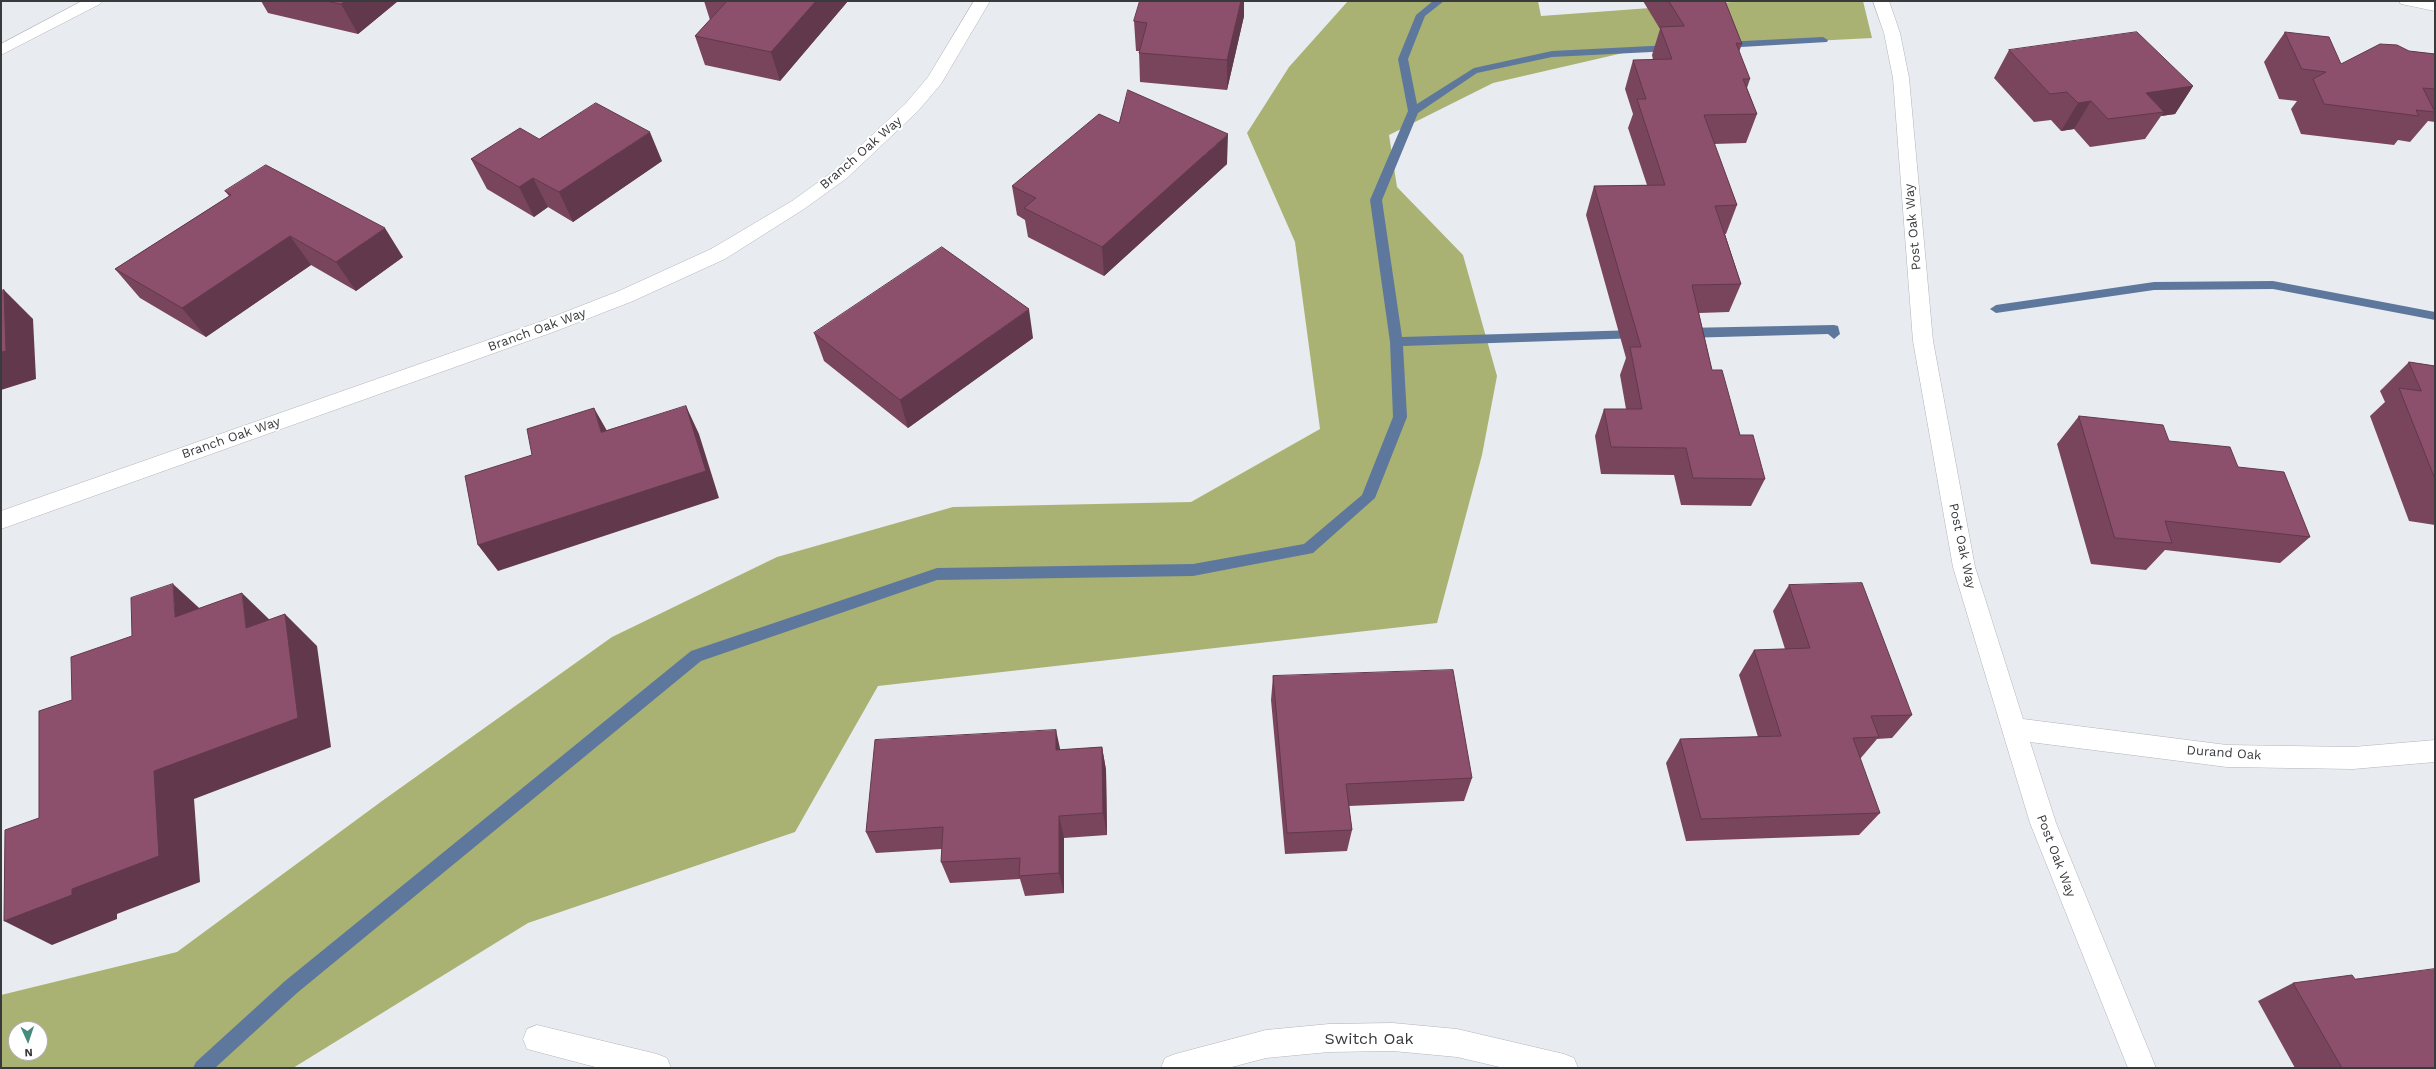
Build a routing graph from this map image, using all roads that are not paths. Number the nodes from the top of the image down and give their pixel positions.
1 (94, 1) edge
2 (982, 1) edge
3 (1881, 1) edge
4 (2407, 1) edge
5 (2435, 6) edge
6 (1, 50) edge
7 (1, 520) edge
8 (2013, 729) junction
9 (2435, 752) edge
10 (537, 1039) dead end
11 (657, 1068) edge
12 (1175, 1068) edge
13 (1564, 1068) edge
14 (2142, 1068) edge

1 - 6 street
2 - 7 street, Branch Oak Way
3 - 8 street, Post Oak Way
4 - 5 street
8 - 9 street, Durand Oak
8 - 14 street, Post Oak Way
10 - 11 street
12 - 13 street, Switch Oak

